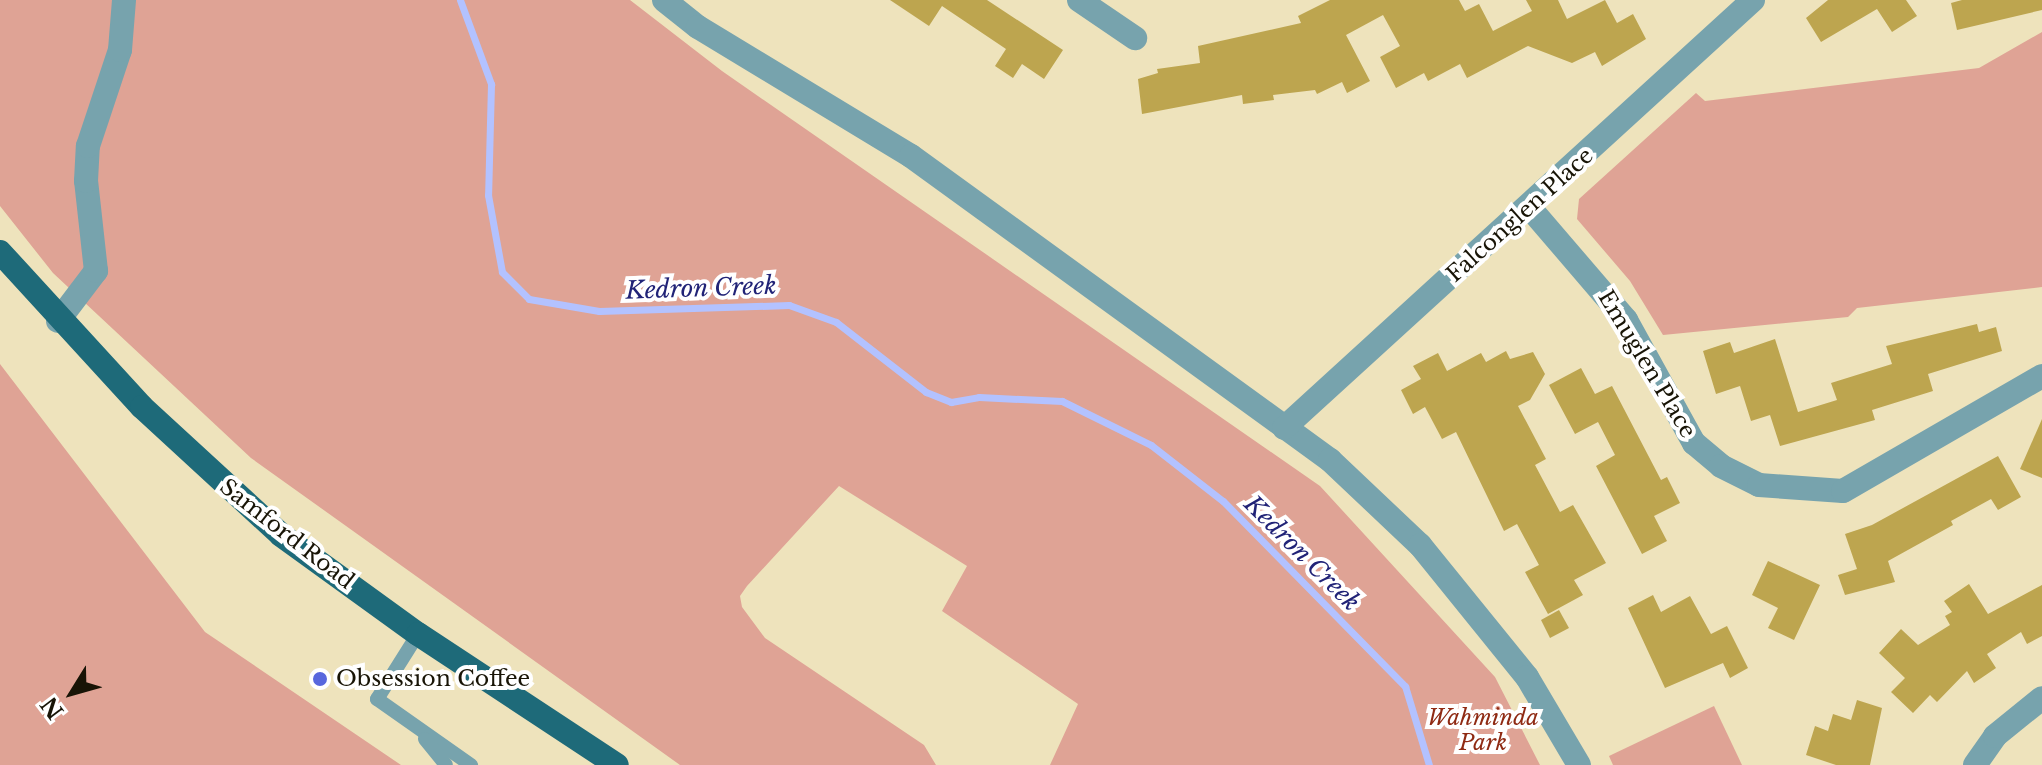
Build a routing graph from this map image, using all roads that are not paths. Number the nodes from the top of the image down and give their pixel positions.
1 (124, 0) edge
2 (664, 0) edge
3 (1079, 0) edge
4 (1753, 0) edge
5 (1135, 38) dead end
6 (1530, 208) junction
7 (0, 252) edge
8 (58, 321) junction
9 (2042, 376) edge
10 (1284, 428) junction
11 (418, 634) junction
12 (2042, 698) edge
13 (415, 726) junction
14 (446, 765) edge
15 (471, 765) edge
16 (617, 765) edge
17 (1579, 765) edge
18 (1975, 765) edge

1 - 8 street
2 - 10 street
3 - 5 street
4 - 6 street, Falconglen Place
6 - 9 street, Emuglen Place
6 - 10 street, Falconglen Place
7 - 8 main road, Samford Road
8 - 11 main road, Samford Road
10 - 17 street
11 - 13 lane
11 - 16 main road, Samford Road
12 - 18 street
13 - 14 lane
13 - 15 lane

